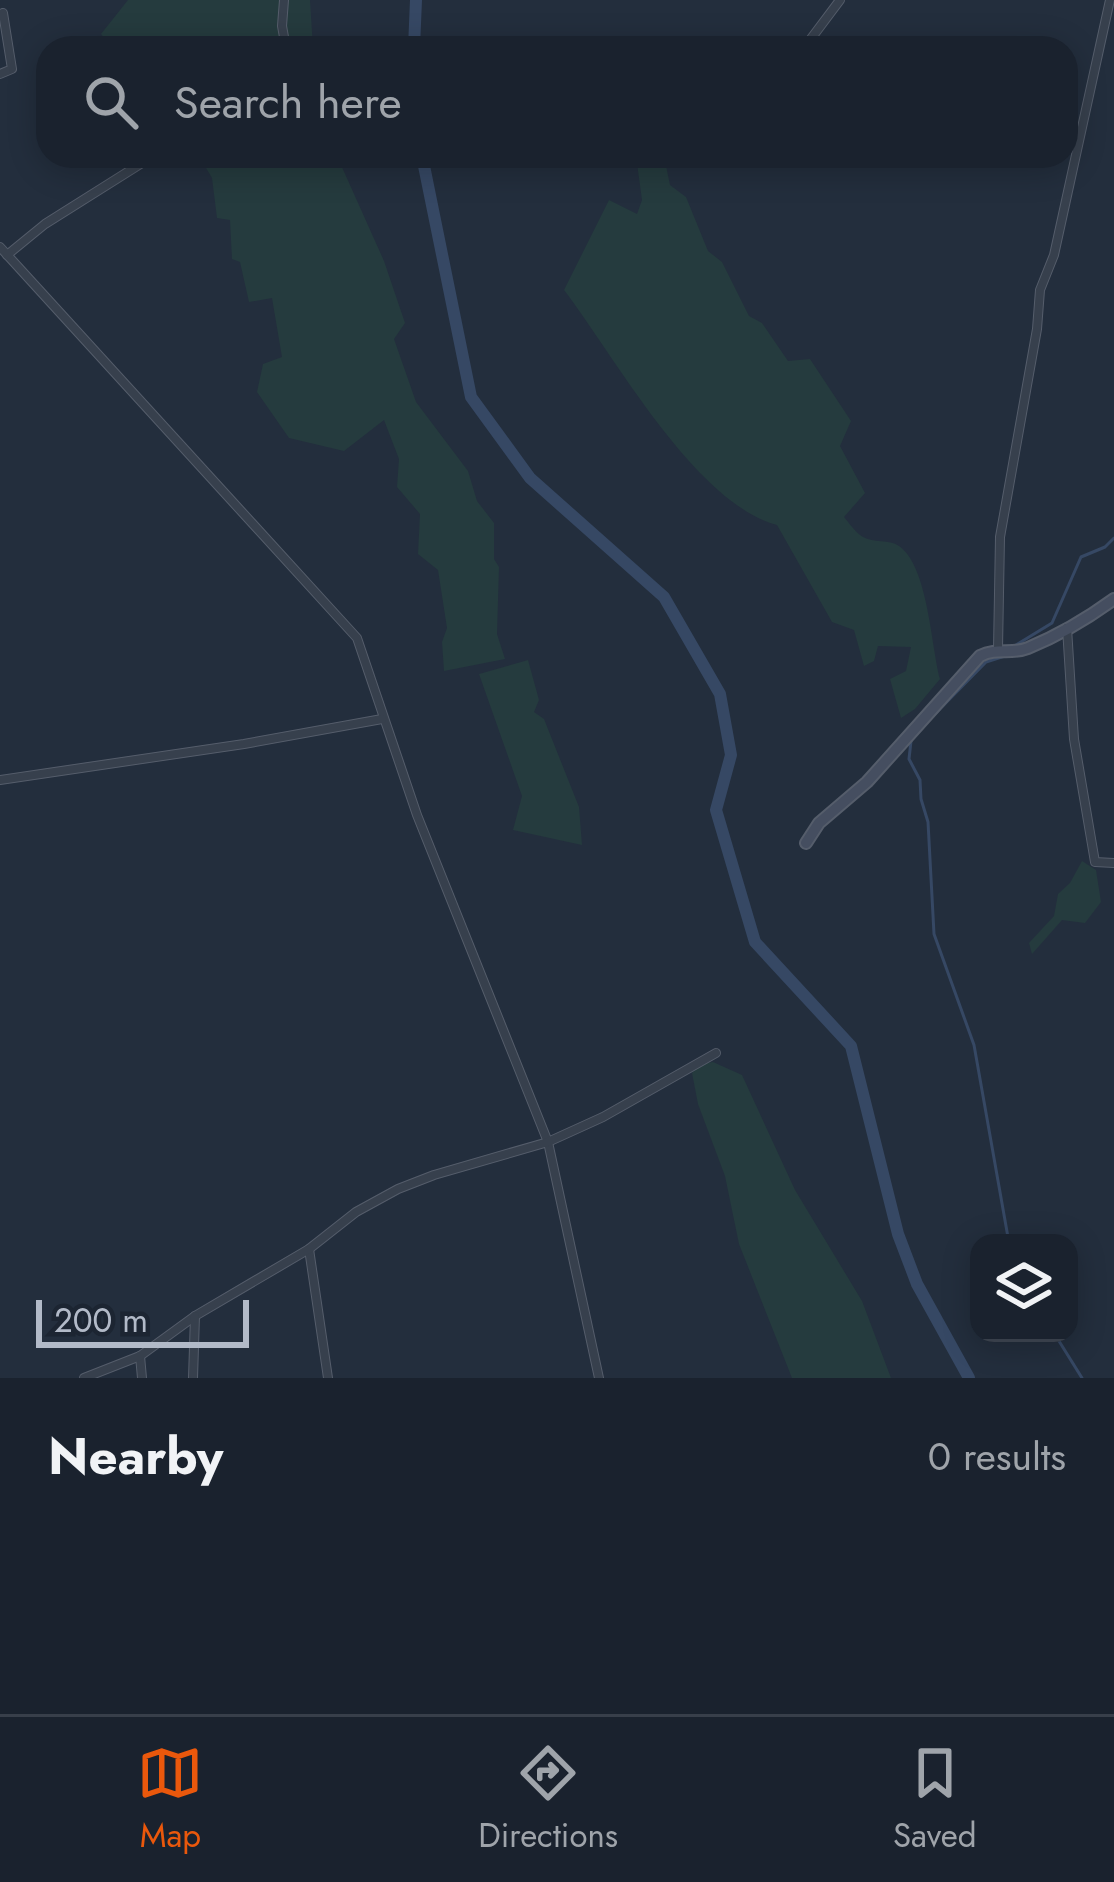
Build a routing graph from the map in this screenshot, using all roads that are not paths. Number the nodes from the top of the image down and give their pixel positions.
1 (284, 0) edge
2 (841, 0) edge
3 (1111, 0) edge
4 (3, 13) dead end
5 (284, 36) edge
6 (813, 36) edge
7 (0, 74) edge
8 (1078, 148) edge
9 (134, 168) edge
10 (1073, 168) edge
11 (4, 251) edge
12 (1114, 599) edge
13 (1067, 628) junction
14 (998, 649) junction
15 (382, 719) junction
16 (0, 780) edge
17 (806, 844) dead end
18 (1114, 863) edge
19 (716, 1053) dead end
20 (548, 1142) junction
21 (309, 1249) junction
22 (195, 1316) junction
23 (140, 1356) junction
24 (84, 1378) edge
25 (142, 1378) edge
26 (193, 1378) edge
27 (328, 1378) edge
28 (599, 1378) edge

1 - 5 street
2 - 6 street
3 - 8 street
4 - 7 street
9 - 11 street
10 - 14 street
11 - 15 street
12 - 13 street
13 - 14 street
13 - 18 street
14 - 17 street
15 - 16 street
15 - 20 street
19 - 20 street
20 - 21 street
20 - 28 street
21 - 22 street
21 - 27 street
22 - 23 street
22 - 26 street
23 - 24 street
23 - 25 street

